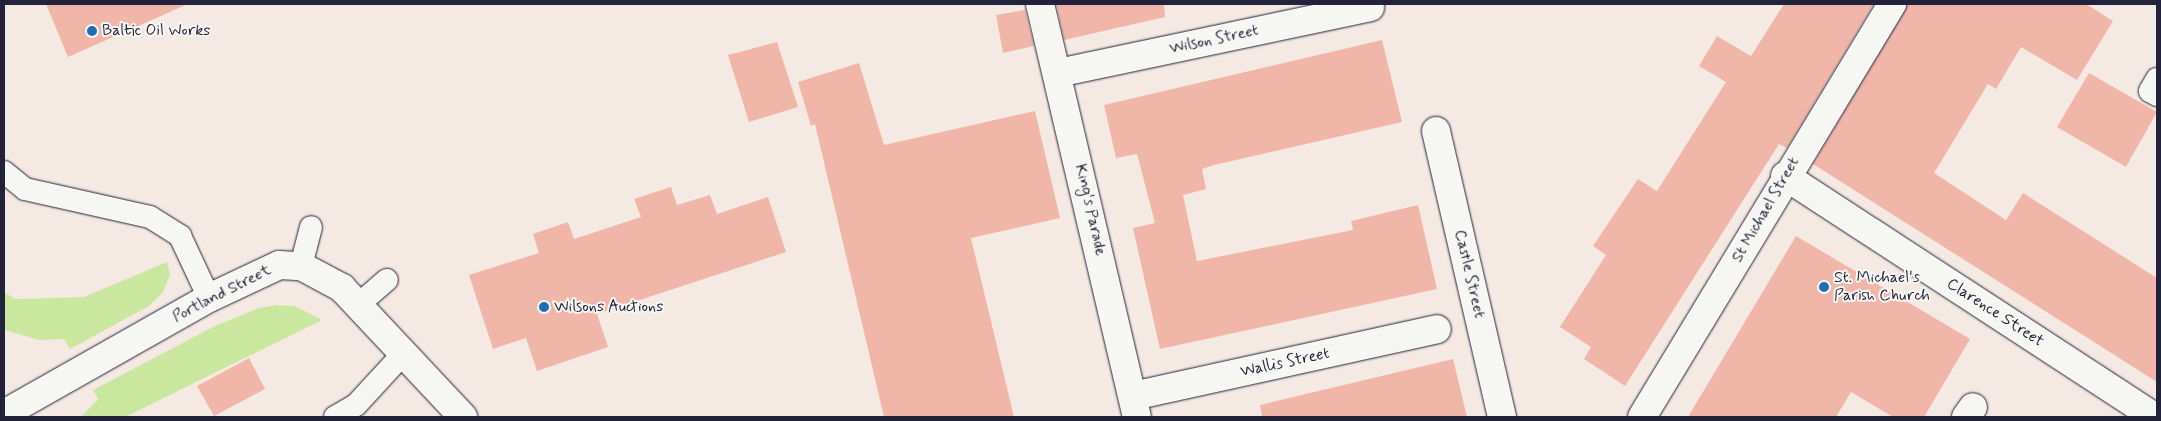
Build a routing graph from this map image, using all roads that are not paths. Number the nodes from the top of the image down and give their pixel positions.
1 (1040, 4) edge
2 (1892, 4) edge
3 (1370, 7) dead end
4 (1058, 73) junction
5 (2157, 79) edge
6 (2157, 95) edge
7 (1436, 131) dead end
8 (4, 172) edge
9 (1785, 176) junction
10 (310, 228) dead end
11 (301, 266) junction
12 (387, 280) dead end
13 (209, 298) junction
14 (358, 305) junction
15 (1437, 329) dead end
16 (402, 355) junction
17 (1135, 407) edge
18 (4, 414) edge
19 (335, 417) edge
20 (463, 417) edge
21 (1502, 417) edge
22 (1642, 417) edge
23 (2155, 417) edge

1 - 4 street, King's Parade
2 - 9 street, St Michael Street
3 - 4 street, Wilson Street
4 - 17 street, King's Parade
5 - 6 lane
7 - 21 street, Castle Street
8 - 13 lane
9 - 22 street, St Michael Street
9 - 23 street, Clarence Street
10 - 11 lane
11 - 13 street, Portland Street
11 - 14 street, Portland Street
12 - 14 lane
13 - 18 street, Portland Street
14 - 16 street, Portland Street
15 - 17 street, Wallis Street
16 - 19 lane
16 - 20 street, Portland Street

